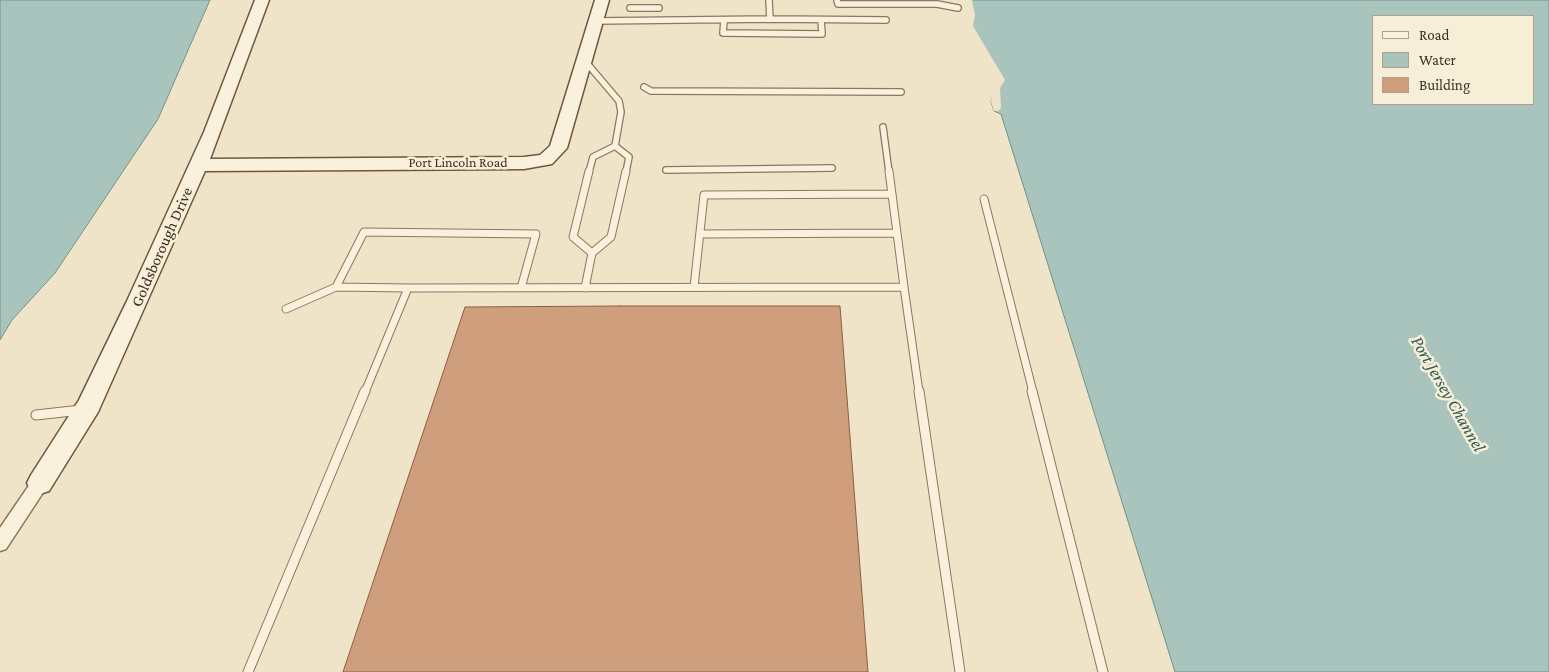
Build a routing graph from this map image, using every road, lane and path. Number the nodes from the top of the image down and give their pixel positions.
1 (262, 0) edge
2 (602, 0) edge
3 (661, 0) edge
4 (769, 0) edge
5 (837, 0) edge
6 (937, 2) edge
7 (630, 8) dead end
8 (660, 8) junction
9 (958, 8) dead end
10 (770, 19) junction
11 (657, 20) junction
12 (724, 20) junction
13 (820, 20) junction
14 (886, 20) dead end
15 (594, 21) junction
16 (583, 59) junction
17 (644, 87) dead end
18 (901, 92) dead end
19 (883, 127) dead end
20 (615, 146) junction
21 (199, 166) junction
22 (832, 168) dead end
23 (666, 170) dead end
24 (892, 194) junction
25 (984, 199) dead end
26 (897, 233) junction
27 (700, 234) junction
28 (592, 254) junction
29 (336, 287) junction
30 (904, 287) junction
31 (408, 288) junction
32 (521, 288) junction
33 (585, 288) junction
34 (694, 288) junction
35 (286, 309) dead end
36 (86, 410) junction
37 (36, 415) dead end
38 (40, 483) joint
39 (0, 543) edge
40 (248, 672) edge
41 (960, 672) edge
42 (1103, 672) edge

1 - 21 street, Goldsborough Drive
2 - 15 street, Port Lincoln Road
3 - 8 lane
4 - 10 lane
5 - 6 lane
6 - 9 lane
7 - 8 lane
8 - 11 lane
10 - 12 lane
10 - 13 lane
11 - 12 lane
11 - 15 lane
12 - 13 lane
13 - 14 lane
15 - 16 street, Port Lincoln Road
16 - 20 lane
16 - 21 street, Port Lincoln Road
17 - 18 lane
19 - 24 lane
20 - 28 lane
20 - 28 lane
21 - 36 street, Goldsborough Drive
22 - 23 lane
24 - 26 lane
24 - 27 lane
25 - 42 lane
26 - 27 lane
26 - 30 lane
27 - 34 lane
28 - 33 lane
29 - 31 lane
29 - 32 lane
29 - 35 lane
30 - 34 lane
30 - 41 lane
31 - 32 lane
31 - 40 lane
32 - 33 lane
33 - 34 lane
36 - 37 lane
36 - 38 street, Goldsborough Drive
38 - 39 street

